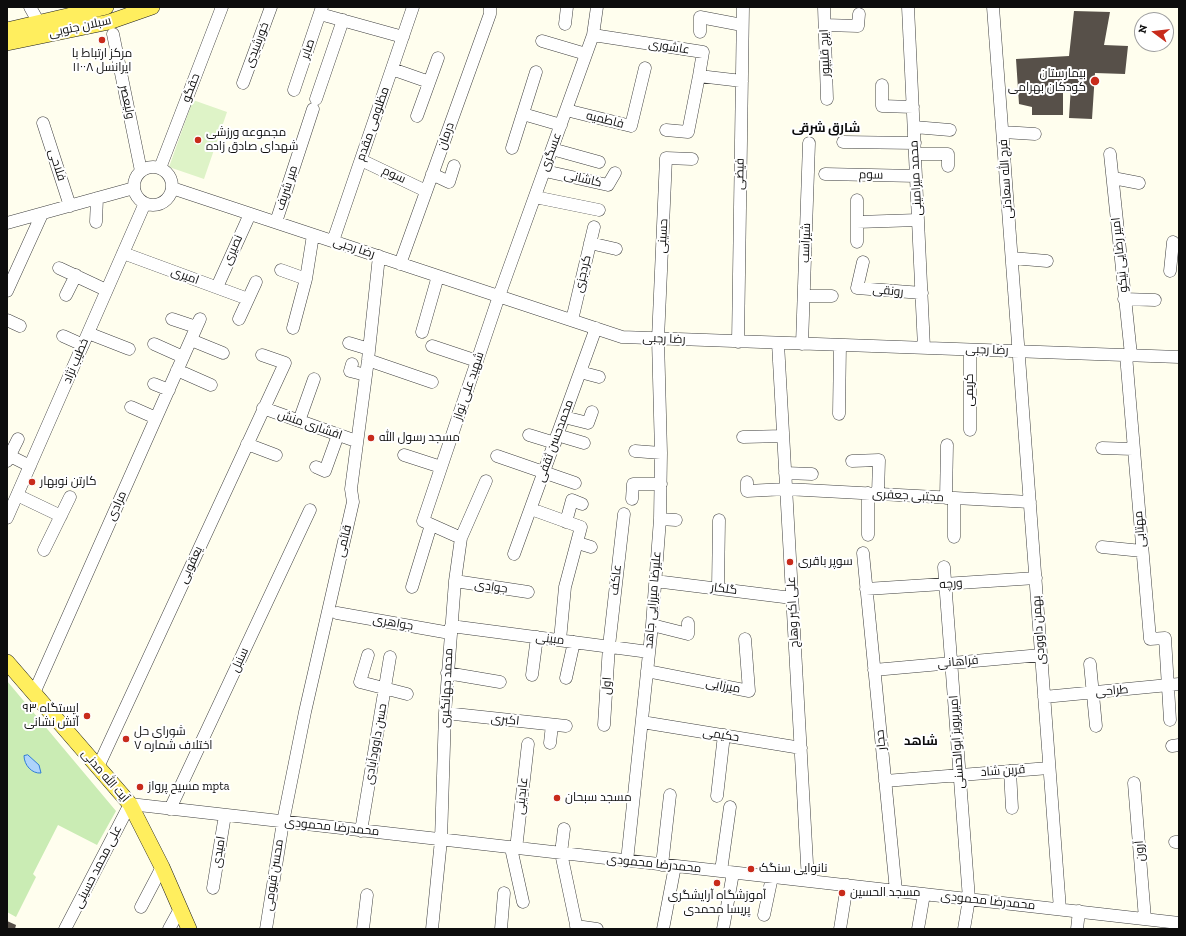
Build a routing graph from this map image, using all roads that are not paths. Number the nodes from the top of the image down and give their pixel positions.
1 (30, 7) edge
2 (106, 7) edge
3 (152, 7) edge
4 (222, 7) edge
5 (271, 7) edge
6 (413, 7) edge
7 (490, 7) edge
8 (567, 7) edge
9 (597, 7) edge
10 (743, 7) edge
11 (824, 7) edge
12 (908, 7) edge
13 (994, 7) edge
14 (321, 11) edge
15 (122, 12) edge
16 (859, 14) dead end
17 (343, 20) junction
18 (39, 23) junction
19 (564, 24) dead end
20 (742, 25) junction
21 (824, 25) junction
22 (7, 30) edge
23 (700, 32) dead end
24 (113, 34) dead end
25 (593, 35) junction
26 (403, 37) junction
27 (542, 41) dead end
28 (7, 43) edge
29 (586, 54) junction
30 (438, 58) dead end
31 (645, 68) dead end
32 (392, 69) junction
33 (536, 72) dead end
34 (699, 76) junction
35 (742, 81) junction
36 (429, 82) junction
37 (242, 83) dead end
38 (882, 85) dead end
39 (294, 90) dead end
40 (827, 99) dead end
41 (913, 108) junction
42 (566, 110) junction
43 (523, 114) junction
44 (417, 116) dead end
45 (43, 123) dead end
46 (561, 125) junction
47 (914, 127) junction
48 (666, 130) dead end
49 (950, 130) dead end
50 (1003, 132) junction
51 (1035, 134) dead end
52 (843, 142) dead end
53 (809, 143) dead end
54 (512, 148) dead end
55 (915, 148) junction
56 (552, 149) junction
57 (1110, 154) dead end
58 (692, 159) dead end
59 (361, 160) junction
60 (599, 162) dead end
61 (454, 166) dead end
62 (948, 166) dead end
63 (160, 168) junction
64 (142, 171) junction
65 (544, 171) junction
66 (615, 173) dead end
67 (432, 174) junction
68 (826, 174) dead end
69 (916, 176) junction
70 (1113, 178) junction
71 (1139, 183) dead end
72 (134, 188) junction
73 (172, 188) junction
74 (426, 191) junction
75 (535, 197) junction
76 (97, 198) junction
77 (857, 200) dead end
78 (145, 203) junction
79 (70, 206) junction
80 (599, 210) dead end
81 (42, 214) junction
82 (250, 214) junction
83 (918, 220) junction
84 (96, 222) dead end
85 (276, 222) junction
86 (857, 222) junction
87 (7, 224) edge
88 (594, 227) dead end
89 (313, 235) junction
90 (333, 241) junction
91 (857, 242) dead end
92 (1173, 242) dead end
93 (590, 243) junction
94 (616, 248) dead end
95 (123, 253) junction
96 (378, 256) junction
97 (1012, 258) junction
98 (1175, 259) edge
99 (1047, 261) dead end
100 (863, 262) dead end
101 (400, 264) junction
102 (60, 268) dead end
103 (281, 270) dead end
104 (1170, 271) dead end
105 (76, 275) junction
106 (438, 276) junction
107 (306, 279) junction
108 (256, 282) dead end
109 (217, 287) junction
110 (7, 289) edge
111 (106, 290) junction
112 (922, 294) junction
113 (66, 295) dead end
114 (499, 296) junction
115 (804, 296) junction
116 (832, 296) dead end
117 (248, 299) junction
118 (1124, 299) junction
119 (1155, 300) dead end
120 (172, 319) dead end
121 (239, 319) dead end
122 (7, 320) edge
123 (572, 320) junction
124 (20, 326) dead end
125 (293, 328) dead end
126 (596, 328) junction
127 (422, 332) dead end
128 (88, 333) junction
129 (63, 336) dead end
130 (658, 339) junction
131 (191, 340) junction
132 (738, 342) junction
133 (349, 343) dead end
134 (778, 343) junction
135 (154, 344) dead end
136 (802, 344) junction
137 (83, 345) junction
138 (840, 345) junction
139 (432, 346) dead end
140 (924, 348) junction
141 (129, 349) dead end
142 (970, 350) junction
143 (1019, 351) junction
144 (223, 353) dead end
145 (369, 354) junction
146 (262, 355) dead end
147 (1128, 355) junction
148 (183, 357) junction
149 (1179, 357) edge
150 (477, 361) junction
151 (352, 364) dead end
152 (177, 370) junction
153 (580, 372) junction
154 (366, 375) junction
155 (599, 377) dead end
156 (314, 379) dead end
157 (432, 382) dead end
158 (154, 384) dead end
159 (211, 385) dead end
160 (168, 390) junction
161 (131, 407) dead end
162 (263, 408) junction
163 (592, 412) dead end
164 (839, 414) dead end
165 (564, 417) junction
166 (156, 418) junction
167 (299, 421) junction
168 (970, 430) dead end
169 (338, 435) junction
170 (529, 435) dead end
171 (783, 436) junction
172 (743, 437) dead end
173 (18, 439) dead end
174 (556, 439) junction
175 (356, 441) junction
176 (584, 443) dead end
177 (247, 444) junction
178 (947, 445) dead end
179 (1102, 448) dead end
180 (1133, 449) junction
181 (635, 451) dead end
182 (661, 452) junction
183 (276, 455) dead end
184 (404, 456) dead end
185 (497, 456) dead end
186 (8, 458) edge
187 (852, 461) dead end
188 (30, 466) junction
189 (316, 467) dead end
190 (441, 467) junction
191 (544, 472) junction
192 (785, 473) junction
193 (812, 474) dead end
194 (486, 481) dead end
195 (747, 482) dead end
196 (575, 483) dead end
197 (661, 484) junction
198 (786, 489) junction
199 (873, 494) junction
200 (17, 495) junction
201 (70, 497) dead end
202 (950, 498) junction
203 (632, 499) dead end
204 (1030, 502) junction
205 (582, 504) dead end
206 (310, 510) dead end
207 (531, 510) junction
208 (624, 514) dead end
209 (61, 516) junction
210 (7, 518) edge
211 (660, 519) junction
212 (676, 520) dead end
213 (719, 520) dead end
214 (566, 522) junction
215 (427, 523) junction
216 (868, 535) dead end
217 (954, 536) dead end
218 (461, 538) junction
219 (578, 543) junction
220 (591, 547) dead end
221 (1102, 547) dead end
222 (44, 550) dead end
223 (1142, 551) junction
224 (863, 552) dead end
225 (514, 554) dead end
226 (944, 567) dead end
227 (1036, 578) junction
228 (655, 581) junction
229 (455, 582) junction
230 (945, 584) junction
231 (412, 587) dead end
232 (718, 588) junction
233 (866, 589) junction
234 (528, 592) dead end
235 (792, 598) junction
236 (337, 613) dead end
237 (688, 623) dead end
238 (652, 625) junction
239 (450, 630) junction
240 (537, 637) junction
241 (745, 639) dead end
242 (560, 640) junction
243 (574, 642) junction
244 (609, 646) junction
245 (649, 652) junction
246 (368, 655) dead end
247 (1041, 655) junction
248 (390, 657) dead end
249 (7, 662) edge
250 (951, 663) junction
251 (1090, 664) dead end
252 (874, 670) junction
253 (647, 671) junction
254 (447, 673) junction
255 (532, 675) dead end
256 (566, 678) dead end
257 (500, 682) dead end
258 (1173, 685) edge
259 (386, 688) junction
260 (1092, 692) junction
261 (34, 693) junction
262 (407, 694) dead end
263 (1044, 697) junction
264 (445, 713) junction
265 (1170, 720) dead end
266 (642, 722) junction
267 (552, 725) junction
268 (604, 725) dead end
269 (566, 726) dead end
270 (1096, 726) dead end
271 (724, 735) junction
272 (550, 743) dead end
273 (528, 744) dead end
274 (801, 748) junction
275 (98, 767) junction
276 (1049, 768) junction
277 (1010, 771) junction
278 (960, 775) junction
279 (885, 781) junction
280 (1134, 783) dead end
281 (670, 795) dead end
282 (717, 796) dead end
283 (130, 804) junction
284 (730, 807) dead end
285 (1012, 808) dead end
286 (170, 809) junction
287 (225, 815) junction
288 (283, 822) junction
289 (564, 829) dead end
290 (361, 831) junction
291 (441, 840) junction
292 (513, 848) junction
293 (561, 853) junction
294 (627, 861) junction
295 (662, 864) junction
296 (674, 866) junction
297 (162, 867) junction
298 (727, 872) junction
299 (772, 877) junction
300 (808, 881) junction
301 (847, 885) junction
302 (213, 888) dead end
303 (896, 891) junction
304 (504, 893) dead end
305 (924, 894) junction
306 (367, 895) dead end
307 (969, 899) junction
308 (523, 902) dead end
309 (140, 907) dead end
310 (180, 909) junction
311 (1060, 909) junction
312 (1079, 912) junction
313 (764, 915) dead end
314 (1145, 919) junction
315 (1179, 923) edge
316 (576, 927) edge
317 (65, 929) edge
318 (169, 929) edge
319 (189, 929) edge
320 (266, 929) edge
321 (363, 929) edge
322 (432, 929) edge
323 (502, 929) edge
324 (597, 929) edge
325 (663, 929) edge
326 (724, 929) edge
327 (840, 929) edge
328 (918, 929) edge
329 (964, 929) edge
330 (1077, 929) edge

1 - 18 street
2 - 18 main road, سبلان جنوبی
3 - 15 main road, سبلان جنوبی
4 - 63 street, حقگو
5 - 37 street, خورشیدی
6 - 26 street, مظلومی مقدم
7 - 67 street, درمان
8 - 19 street
9 - 25 street, عسگری
10 - 20 street, فیضی
11 - 21 street, ایرج قلیپور
12 - 41 street, محمد میرامینی
13 - 50 street, فرج الله سعادتی
14 - 17 street
14 - 39 street, صابر
15 - 28 main road, سبلان جنوبی
16 - 21 street
17 - 26 street
17 - 85 street, میر شریف
18 - 22 main road, سبلان جنوبی
20 - 23 street
20 - 35 street, فیضی
21 - 40 street, ایرج قلیپور
24 - 64 street, ولیعصر
25 - 29 street, عسگری
25 - 34 street, عاشوری
26 - 32 street, مظلومی مقدم
27 - 29 street
29 - 42 street, عسگری
30 - 36 street
31 - 42 street, فاطمیه
32 - 36 street
32 - 59 street, مظلومی مقدم
33 - 43 street
34 - 35 street
34 - 48 street
35 - 132 street, فیضی
36 - 44 street
38 - 41 street
41 - 47 street, محمد میرامینی
42 - 46 street, عسگری
43 - 46 street
43 - 54 street
45 - 79 street, فلاحی
46 - 56 street, عسگری
47 - 49 street
47 - 55 street, محمد میرامینی
50 - 51 street
50 - 97 street, فرج الله سعادتی
52 - 55 street
53 - 115 street, شیرآسب
55 - 62 street
55 - 69 street, محمد میرامینی
56 - 60 street
56 - 65 street, عسگری
57 - 70 street, امیر رضایی نیکو
58 - 130 street, حسینی
59 - 74 street, سوم
59 - 90 street, مظلومی مقدم
61 - 67 street
63 - 64 street
63 - 73 street
64 - 72 street
65 - 66 street, کاشانی
65 - 75 street, عسگری
67 - 74 street, درمان
68 - 69 street, سوم
69 - 83 street, محمد میرامینی
70 - 71 street
70 - 118 street, امیر رضایی نیکو
72 - 76 street
72 - 78 street
73 - 78 street
73 - 82 street, رضا رجبی
74 - 101 street, درمان
75 - 80 street
75 - 114 street, عسگری
76 - 79 street
76 - 84 street
77 - 86 street
78 - 95 street, خطیب نژاد
79 - 81 street
81 - 87 street
81 - 110 street
82 - 85 street, رضا رجبی
82 - 109 street, نصیری
83 - 86 street
83 - 112 street, محمد میرامینی
85 - 89 street, رضا رجبی
86 - 91 street
88 - 93 street, کردجزی
89 - 90 street, رضا رجبی
89 - 107 street
90 - 96 street, رضا رجبی
92 - 98 street
93 - 94 street
93 - 123 street, کردجزی
95 - 109 street, امیری
95 - 111 street, خطیب نژاد
96 - 101 street, رضا رجبی
96 - 145 street, قائمی
97 - 99 street
97 - 143 street, فرج الله سعادتی
98 - 104 street
100 - 112 street, رونقی
101 - 106 street, رضا رجبی
102 - 105 street
103 - 107 street
105 - 111 street
105 - 113 street
106 - 114 street, رضا رجبی
106 - 127 street
107 - 125 street
108 - 117 street
109 - 117 street, امیری
111 - 128 street, خطیب نژاد
112 - 140 street, محمد میرامینی
114 - 123 street, رضا رجبی
114 - 150 street, شهید علی نواز
115 - 116 street
115 - 136 street, شیرآسب
117 - 121 street
118 - 119 street
118 - 147 street, امیر رضایی نیکو
120 - 131 street, مرادی
122 - 124 street
123 - 126 street, رضا رجبی
126 - 130 street, رضا رجبی
126 - 153 street, محمدحسن ثقفی
128 - 137 street, خطیب نژاد
128 - 141 street
129 - 137 street
130 - 132 street, رضا رجبی
130 - 182 street, علیرضا میرزایی جاهد
131 - 144 street
131 - 148 street, مرادی
132 - 134 street, رضا رجبی
133 - 145 street
134 - 136 street, رضا رجبی
134 - 171 street, علی اکبر وهاج
135 - 148 street
136 - 138 street, رضا رجبی
137 - 188 street, خطیب نژاد
138 - 140 street, رضا رجبی
138 - 164 street
139 - 150 street
140 - 142 street, رضا رجبی
142 - 143 street, رضا رجبی
142 - 168 street, کریمی
143 - 147 street, رضا رجبی
143 - 204 street, بهمن داوودی
145 - 154 street, قائمی
145 - 157 street
146 - 162 street, یعقوبی
147 - 149 street, رضا رجبی
147 - 180 street, مهتابی
148 - 152 street, مرادی
150 - 190 street, شهید علی نواز
151 - 154 street
152 - 159 street
152 - 160 street, مرادی
153 - 155 street
153 - 165 street, محمدحسن ثقفی
154 - 175 street, قائمی
156 - 167 street
158 - 160 street
160 - 166 street, مرادی
161 - 166 street
162 - 167 street, افشاری منش
162 - 177 street, یعقوبی
163 - 165 street
165 - 174 street, محمدحسن ثقفی
166 - 261 street, مرادی
167 - 169 street, افشاری منش
169 - 175 street, افشاری منش
169 - 189 street
170 - 174 street
171 - 172 street
171 - 192 street, علی اکبر وهاج
173 - 186 street
174 - 176 street
174 - 191 street, محمدحسن ثقفی
175 - 288 street, قائمی
177 - 183 street
177 - 275 street, یعقوبی
178 - 202 street
179 - 180 street
180 - 223 street, مهتابی
181 - 182 street
182 - 197 street, علیرضا میرزایی جاهد
184 - 190 street
185 - 191 street
186 - 188 street
187 - 199 street
188 - 200 street, خطیب نژاد
190 - 215 street, شهید علی نواز
191 - 196 street
191 - 207 street, محمدحسن ثقفی
192 - 193 street
192 - 198 street, علی اکبر وهاج
194 - 218 street, محمد جهانگیری
195 - 198 street
197 - 203 street
197 - 211 street, علیرضا میرزایی جاهد
198 - 199 street, مجتبی جعفری
198 - 235 street, علی اکبر وهاج
199 - 202 street, مجتبی جعفری
199 - 216 street
200 - 209 street
200 - 210 street, خطیب نژاد
201 - 209 street
202 - 204 street, مجتبی جعفری
202 - 217 street
204 - 227 street, بهمن داوودی
205 - 214 street
206 - 286 street, سنبل
207 - 214 street
207 - 225 street, محمدحسن ثقفی
208 - 244 street, عاکف
209 - 222 street
211 - 212 street
211 - 228 street, علیرضا میرزایی جاهد
213 - 232 street
214 - 219 street
215 - 218 street
215 - 231 street, شهید علی نواز
218 - 229 street, محمد جهانگیری
219 - 220 street
219 - 242 street
221 - 223 street
223 - 258 street, مهتابی
224 - 233 street, حجار
226 - 230 street, امیرپرویز ابوالحسنی
227 - 230 street, ورچه
227 - 247 street, بهمن داوودی
228 - 232 street, گلکار
228 - 238 street, علیرضا میرزایی جاهد
229 - 234 street, جوادی
229 - 239 street, محمد جهانگیری
230 - 233 street, ورچه
230 - 250 street, امیرپرویز ابوالحسنی
232 - 235 street, گلکار
233 - 252 street, حجار
235 - 274 street, علی اکبر وهاج
236 - 239 street, جواهری
237 - 238 street
238 - 245 street, علیرضا میرزایی جاهد
239 - 240 street, مبینی
239 - 254 street, محمد جهانگیری
240 - 242 street, مبینی
240 - 255 street
241 - 253 street, میرزایی
242 - 243 street, مبینی
243 - 244 street, مبینی
243 - 256 street
244 - 245 street, مبینی
244 - 268 street, اول
245 - 253 street, علیرضا میرزایی جاهد
246 - 259 street
247 - 250 street, فراهانی
247 - 263 street, بهمن داوودی
248 - 259 street, حسن داوودآبادی
249 - 261 main road, آیت الله مدنی
250 - 252 street, فراهانی
250 - 278 street, امیرپرویز ابوالحسنی
251 - 260 street
252 - 279 street, حجار
253 - 266 street, علیرضا میرزایی جاهد
254 - 257 street
254 - 264 street, محمد جهانگیری
258 - 260 street, طراحی
258 - 265 street
259 - 262 street
259 - 290 street, حسن داوودآبادی
260 - 263 street, طراحی
260 - 270 street
261 - 275 main road, آیت الله مدنی
263 - 276 street, بهمن داوودی
264 - 267 street, اکبری
264 - 291 street, محمد جهانگیری
266 - 271 street, حکیمی
266 - 294 street, علیرضا میرزایی جاهد
267 - 269 street, اکبری
267 - 272 street
271 - 274 street, حکیمی
271 - 282 street
273 - 292 street, عابدینی
274 - 300 street, علی اکبر وهاج
275 - 283 main road, آیت الله مدنی
276 - 277 street, قرین شاد
276 - 311 street, بهمن داوودی
277 - 278 street, قرین شاد
277 - 285 street
278 - 279 street, قرین شاد
278 - 307 street, امیرپرویز ابوالحسنی
279 - 303 street, حجار
280 - 314 street, آرون
281 - 295 street
283 - 286 street, محمدرضا محمودی
283 - 297 main road, آیت الله مدنی
283 - 317 street, علی محمد حسینی
284 - 298 street
286 - 287 street, محمدرضا محمودی
287 - 288 street, محمدرضا محمودی
287 - 302 street, امیدی
288 - 290 street, محمدرضا محمودی
288 - 320 street, محسن قیومی
289 - 293 street
290 - 291 street, محمدرضا محمودی
291 - 292 street, محمدرضا محمودی
291 - 322 street, محمد جهانگیری
292 - 293 street, محمدرضا محمودی
292 - 308 street, عابدینی
293 - 294 street, محمدرضا محمودی
293 - 316 street
294 - 295 street, محمدرضا محمودی
295 - 296 street, محمدرضا محمودی
296 - 298 street, محمدرضا محمودی
296 - 325 street
297 - 309 street
297 - 310 main road, آیت الله مدنی
298 - 299 street, محمدرضا محمودی
298 - 326 street
299 - 300 street, محمدرضا محمودی
299 - 313 street
300 - 301 street, محمدرضا محمودی
301 - 303 street, محمدرضا محمودی
301 - 327 street
303 - 305 street, محمدرضا محمودی
304 - 323 street
305 - 307 street, محمدرضا محمودی
305 - 328 street
306 - 321 street
307 - 311 street, محمدرضا محمودی
307 - 329 street, امیرپرویز ابوالحسنی
310 - 318 street
310 - 319 main road, آیت الله مدنی
311 - 312 street, محمدرضا محمودی
312 - 314 street, محمدرضا محمودی
312 - 330 street
314 - 315 street, محمدرضا محمودی
316 - 324 street

